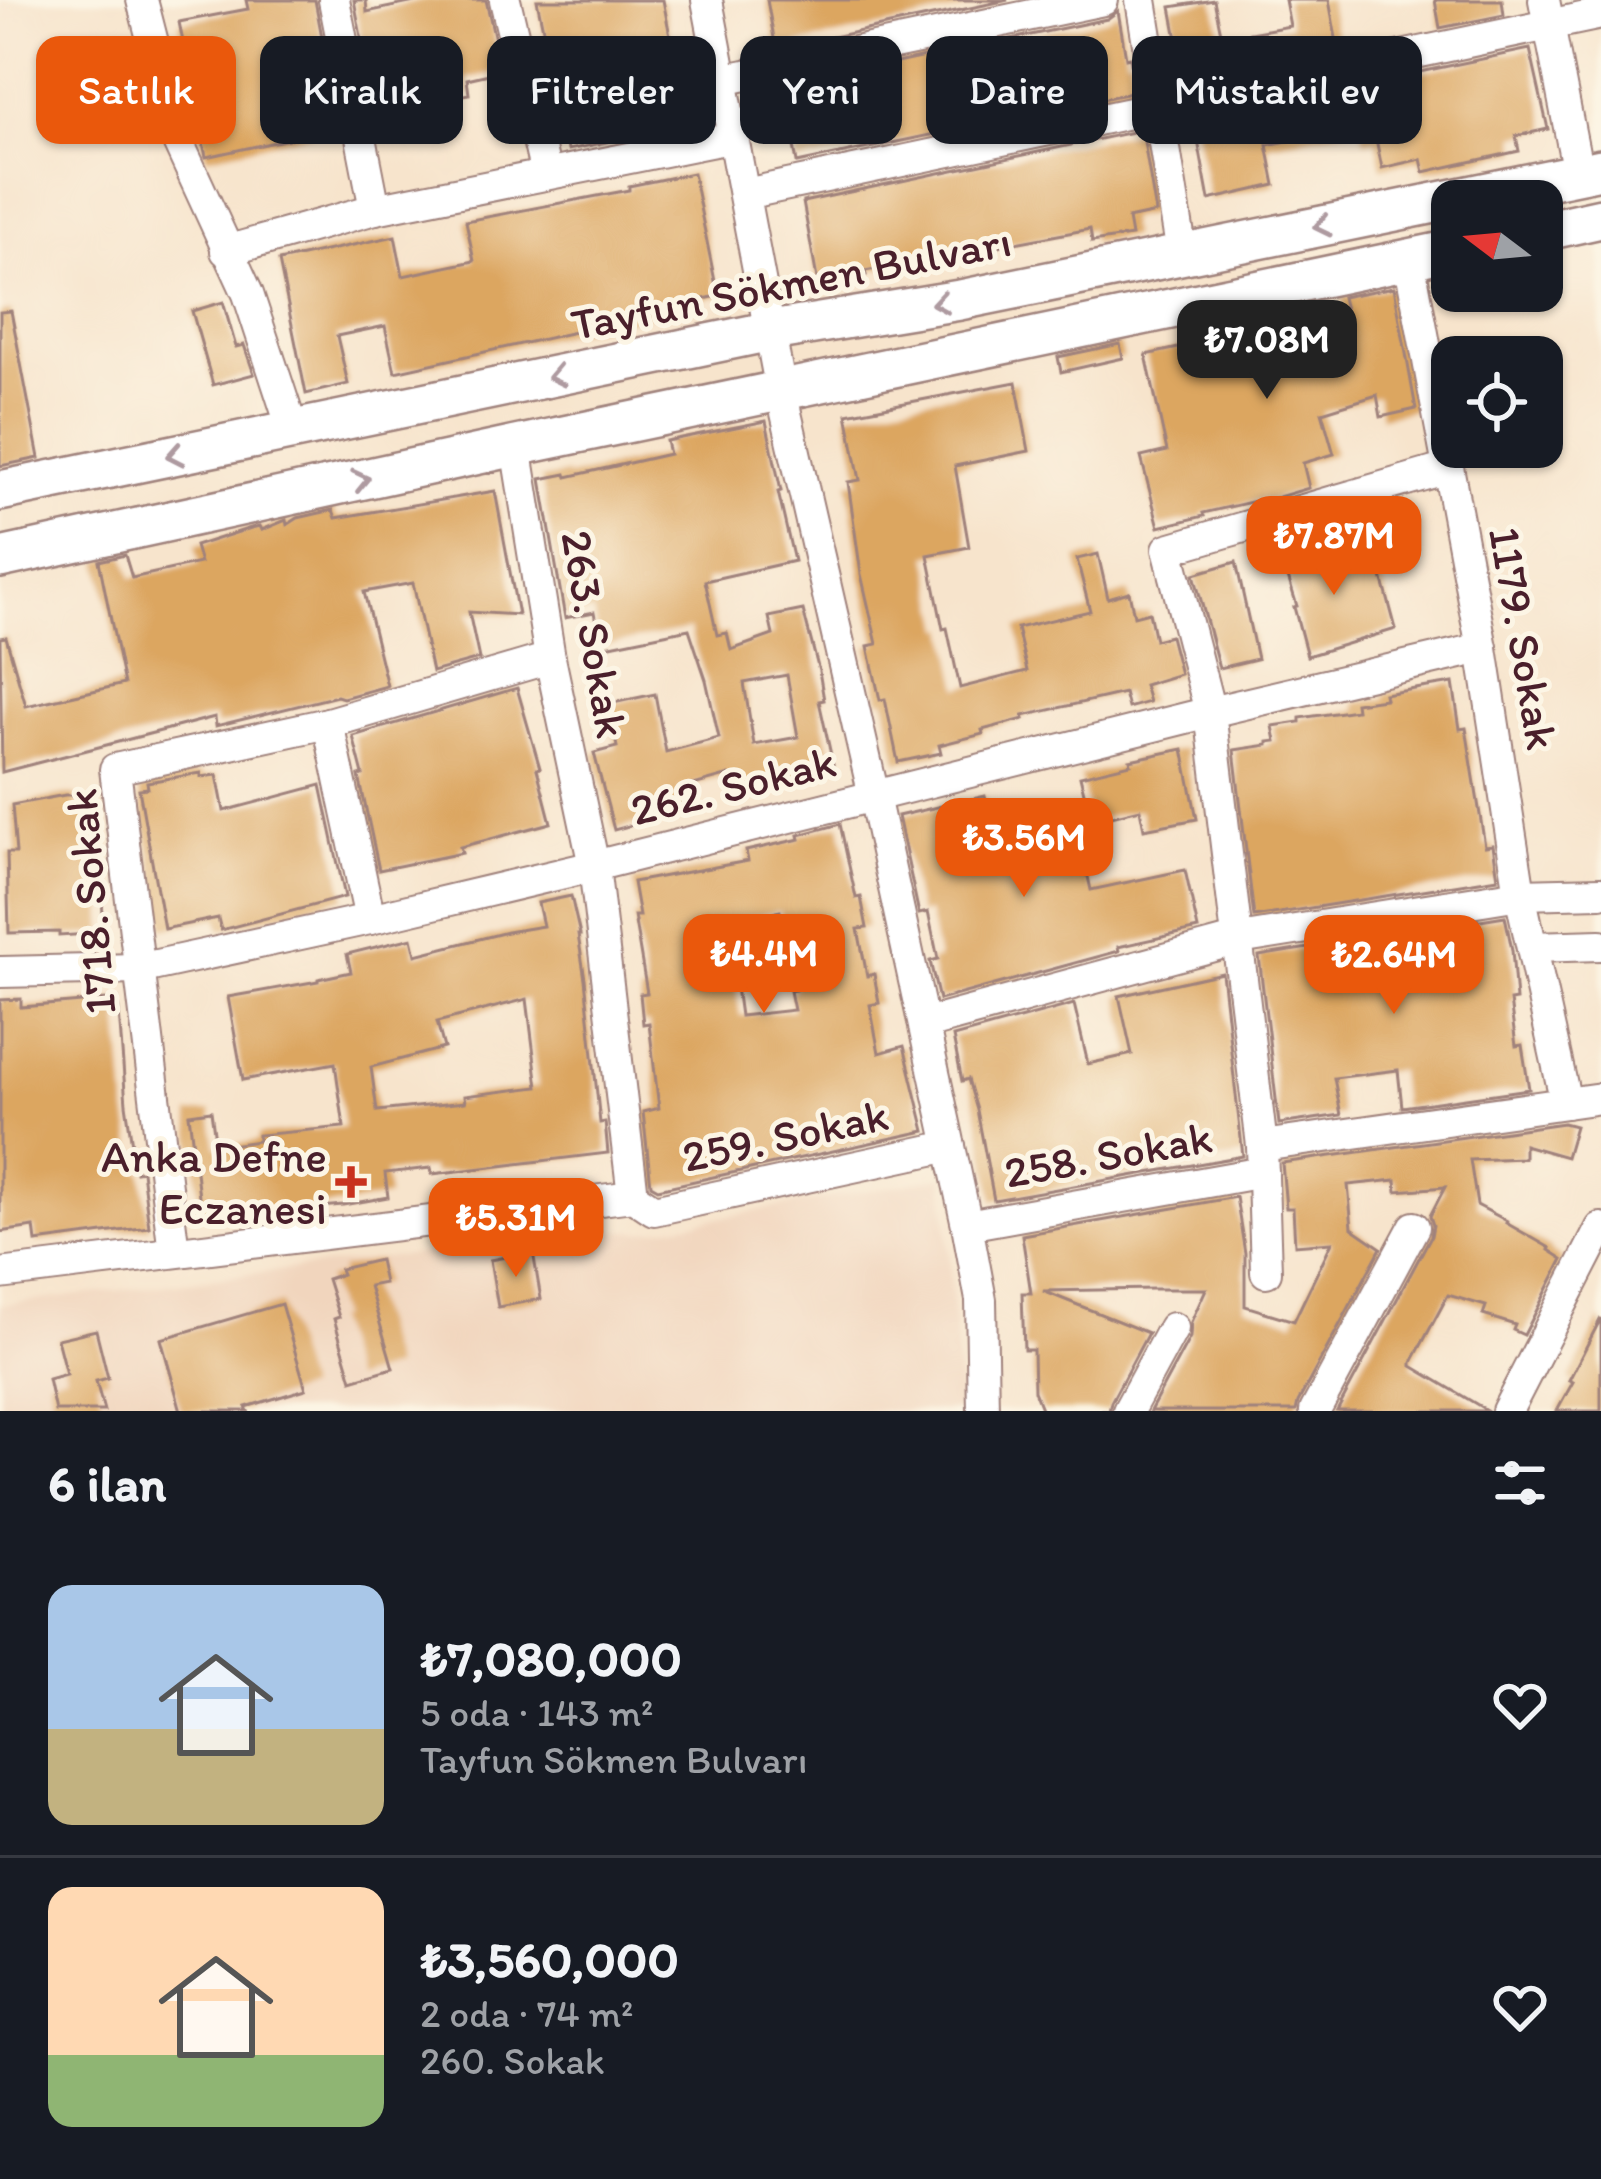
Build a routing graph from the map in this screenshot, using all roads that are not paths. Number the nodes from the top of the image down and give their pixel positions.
1 (142, 0) edge
2 (334, 0) edge
3 (505, 0) edge
4 (707, 0) edge
5 (1103, 0) edge
6 (1141, 0) edge
7 (1547, 13) edge
8 (1601, 14) edge
9 (1146, 36) edge
10 (1422, 43) edge
11 (722, 80) junction
12 (1132, 111) edge
13 (734, 137) junction
14 (1163, 144) edge
15 (1589, 171) edge
16 (546, 174) junction
17 (745, 194) junction
18 (375, 209) junction
19 (1400, 209) junction
20 (1601, 218) edge
21 (1563, 226) edge
22 (226, 251) junction
23 (1182, 254) junction
24 (1431, 254) edge
25 (1409, 259) junction
26 (1191, 305) junction
27 (770, 331) junction
28 (1431, 377) edge
29 (781, 391) junction
30 (293, 431) junction
31 (516, 446) junction
32 (1448, 468) joint
33 (0, 490) edge
34 (303, 493) junction
35 (0, 558) edge
36 (1482, 648) junction
37 (550, 658) junction
38 (1210, 712) junction
39 (328, 723) junction
40 (874, 796) junction
41 (594, 866) junction
42 (1601, 892) edge
43 (1520, 894) junction
44 (370, 919) junction
45 (1239, 939) junction
46 (1601, 945) edge
47 (1532, 946) junction
48 (138, 969) junction
49 (0, 972) edge
50 (925, 1024) junction
51 (1601, 1098) edge
52 (1566, 1103) junction
53 (950, 1146) junction
54 (1263, 1159) junction
55 (633, 1196) junction
56 (967, 1225) junction
57 (1414, 1227) dead end
58 (1601, 1228) edge
59 (174, 1252) junction
60 (1594, 1261) edge
61 (1266, 1272) dead end
62 (0, 1274) edge
63 (1173, 1328) dead end
64 (984, 1400) edge
65 (1013, 1411) edge
66 (1128, 1411) edge
67 (1315, 1411) edge
68 (1507, 1411) edge

1 - 22 street
2 - 18 street
3 - 16 street
4 - 11 street
5 - 11 street
6 - 9 street
7 - 8 street
7 - 10 street
7 - 15 street
11 - 13 street
12 - 17 street
13 - 16 street
13 - 17 street
14 - 23 street
15 - 19 main road, Tayfun Sökmen Bulvarı
16 - 18 street
17 - 27 street
18 - 22 street
19 -> 23 main road, Tayfun Sökmen Bulvarı
19 - 25 main road
20 - 21 main road
22 - 30 street
23 - 26 main road
23 -> 27 main road, Tayfun Sökmen Bulvarı
24 - 25 main road
25 - 26 main road
25 - 28 street, 1179. Sokak
26 - 29 main road
27 - 29 street
27 -> 30 main road, Tayfun Sökmen Bulvarı
29 - 31 main road
29 - 40 street
30 -> 33 main road, Tayfun Sökmen Bulvarı
30 - 34 main road
34 -> 31 main road
31 - 37 street, 263. Sokak
32 - 36 street, 1179. Sokak
32 - 38 street
34 - 35 main road
36 - 38 street, 262. Sokak
36 - 43 street, 1179. Sokak
37 - 39 street, 1718. Sokak
37 - 41 street, 263. Sokak
38 - 40 street, 262. Sokak
38 - 45 street
39 - 44 street
39 - 48 street, 1718. Sokak
40 - 41 street, 262. Sokak
40 - 50 street
41 - 44 street, 262. Sokak
41 - 55 street, 263. Sokak
42 - 43 street
43 - 45 street
43 - 47 street, 1179. Sokak
44 - 48 street, 262. Sokak
45 - 50 street
45 - 54 street
46 - 47 street
47 - 52 street, 1179. Sokak
48 - 49 street, 262. Sokak
48 - 59 street, 1718. Sokak
50 - 53 street
51 - 52 street, 258. Sokak
52 - 54 street, 258. Sokak
53 - 55 street, 259. Sokak
53 - 56 street
54 - 56 street, 258. Sokak
54 - 61 street
55 - 59 street, 259. Sokak
56 - 64 street
57 - 67 street
58 - 60 street
59 - 62 street, 259. Sokak
60 - 68 street
63 - 66 street
64 - 65 street

